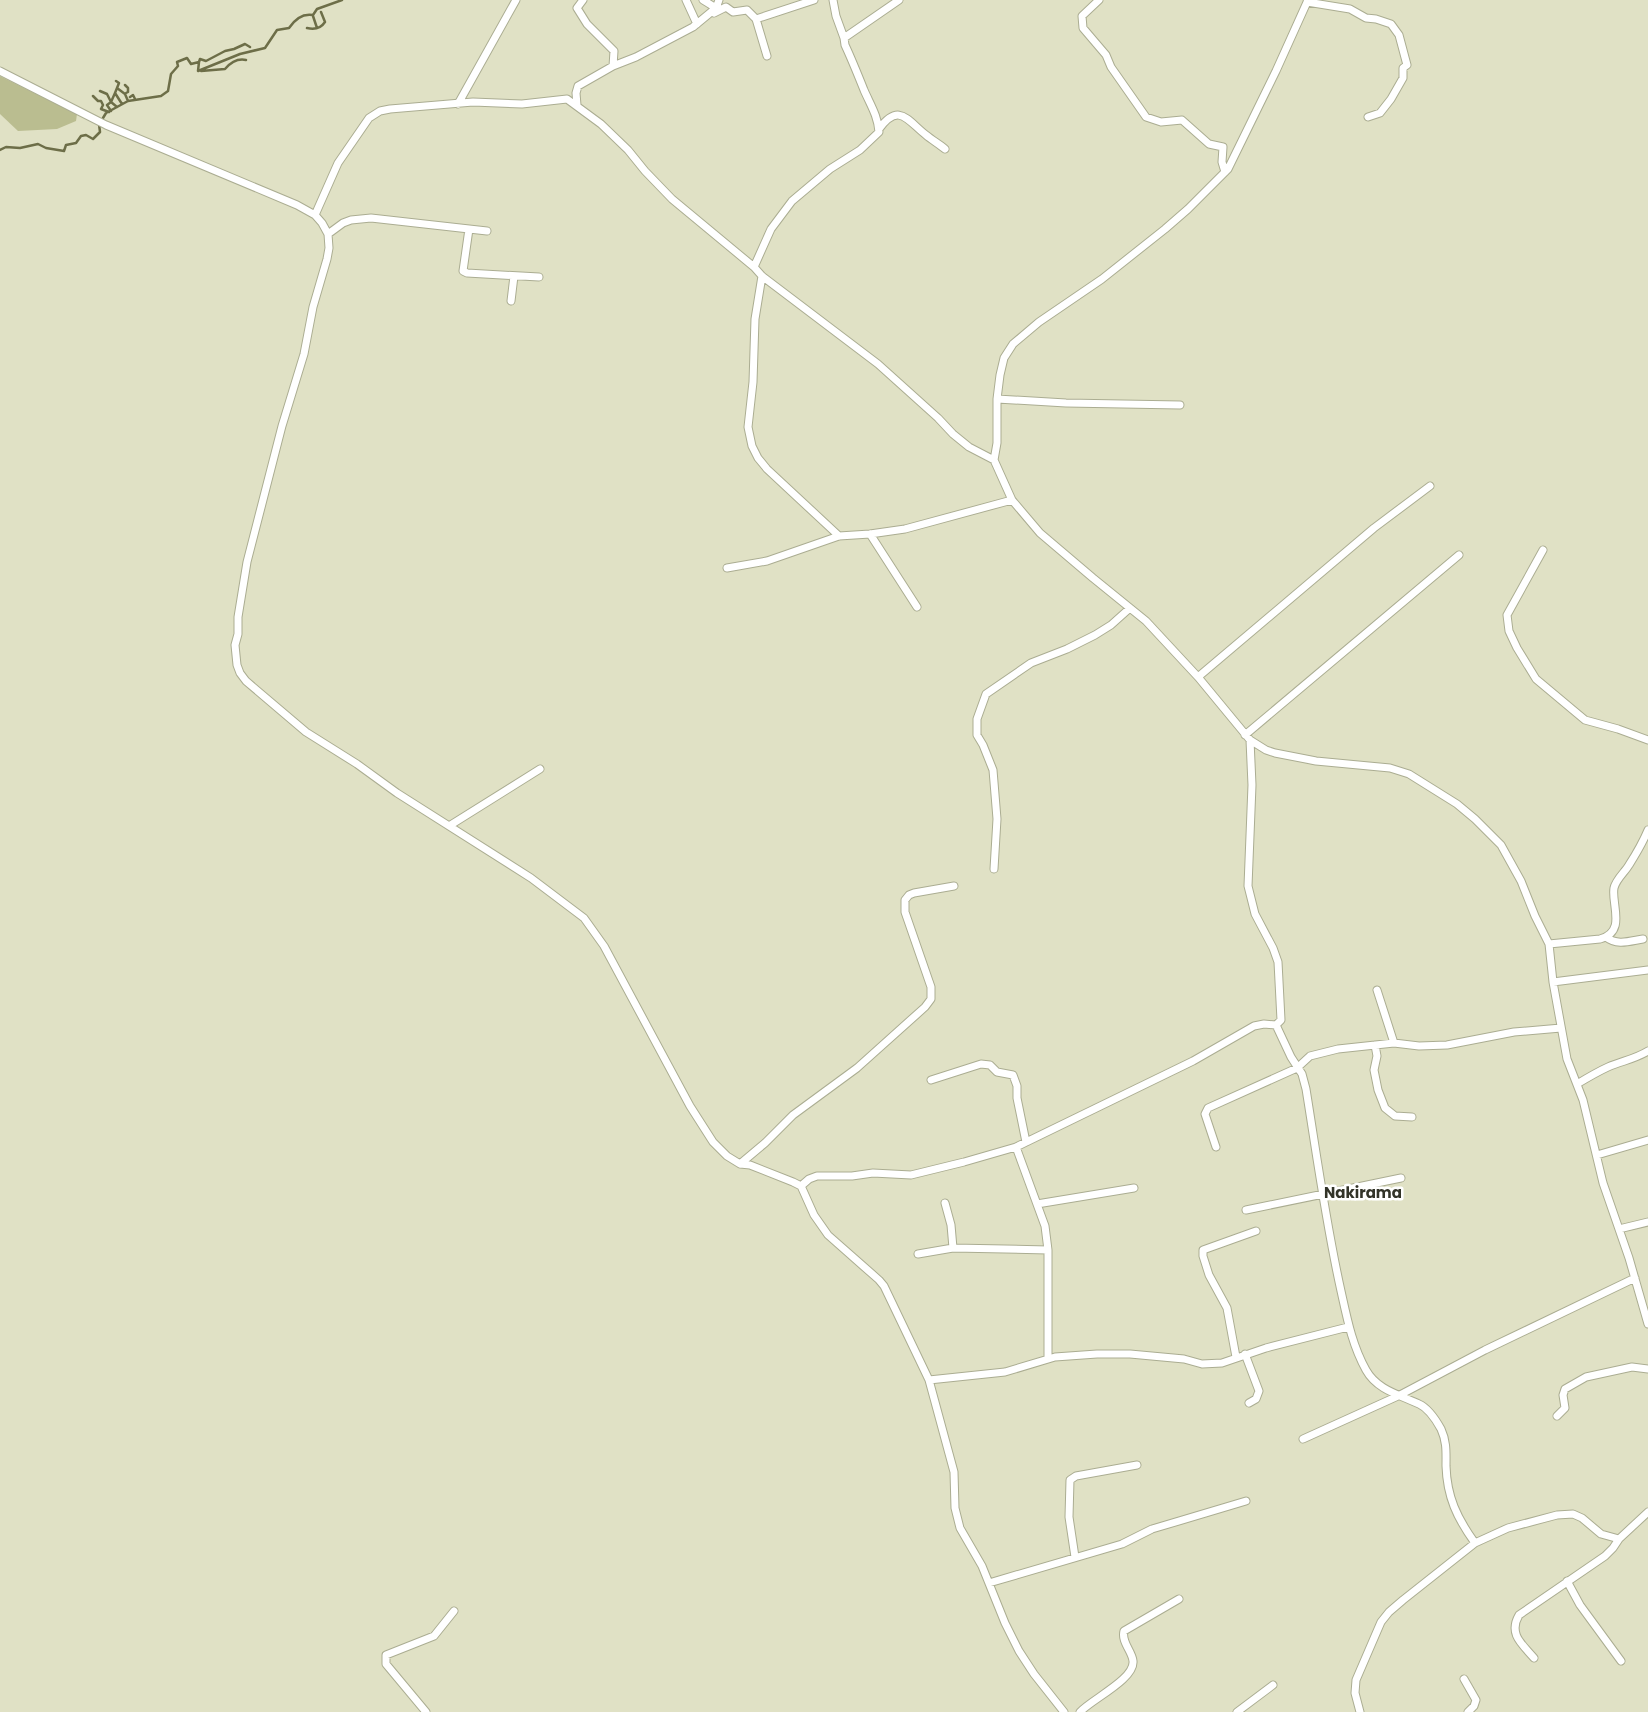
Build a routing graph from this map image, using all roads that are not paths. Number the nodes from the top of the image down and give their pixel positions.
1 (516, 0) edge
2 (583, 0) edge
3 (686, 0) edge
4 (703, 0) edge
5 (814, 0) edge
6 (833, 0) edge
7 (899, 0) edge
8 (1099, 0) edge
9 (1307, 1) edge
10 (716, 6) edge
11 (756, 19) junction
12 (698, 24) junction
13 (844, 38) junction
14 (767, 56) dead end
15 (613, 66) junction
16 (0, 71) edge
17 (458, 104) junction
18 (577, 106) junction
19 (1368, 117) dead end
20 (879, 129) junction
21 (1223, 147) junction
22 (945, 149) dead end
23 (1236, 153) junction
24 (1225, 172) junction
25 (315, 215) junction
26 (469, 229) junction
27 (487, 231) dead end
28 (328, 234) junction
29 (754, 267) junction
30 (514, 276) junction
31 (762, 276) junction
32 (539, 277) dead end
33 (511, 301) dead end
34 (997, 399) junction
35 (1180, 405) dead end
36 (994, 460) junction
37 (1430, 486) dead end
38 (1012, 500) junction
39 (870, 534) junction
40 (839, 536) junction
41 (1543, 550) dead end
42 (1460, 555) dead end
43 (727, 568) dead end
44 (917, 607) dead end
45 (1130, 608) junction
46 (1198, 678) junction
47 (1248, 738) junction
48 (1648, 740) edge
49 (1266, 750) junction
50 (1251, 763) junction
51 (540, 770) dead end
52 (449, 826) junction
53 (1648, 830) edge
54 (994, 869) dead end
55 (954, 886) dead end
56 (1606, 937) junction
57 (1643, 940) dead end
58 (1549, 944) junction
59 (1648, 970) edge
60 (1553, 982) junction
61 (1377, 990) dead end
62 (1276, 1025) junction
63 (1561, 1028) junction
64 (1394, 1043) junction
65 (1376, 1045) junction
66 (1648, 1051) edge
67 (1298, 1068) junction
68 (931, 1080) dead end
69 (1577, 1084) junction
70 (1412, 1117) dead end
71 (1648, 1140) edge
72 (1026, 1142) junction
73 (1016, 1147) junction
74 (1216, 1147) dead end
75 (1597, 1155) junction
76 (740, 1164) junction
77 (1401, 1178) dead end
78 (801, 1186) junction
79 (1134, 1188) dead end
80 (1322, 1193) junction
81 (945, 1203) dead end
82 (1037, 1204) junction
83 (1246, 1210) dead end
84 (1648, 1222) edge
85 (1619, 1229) junction
86 (1256, 1231) dead end
87 (953, 1248) junction
88 (1048, 1250) junction
89 (918, 1254) dead end
90 (1635, 1278) junction
91 (1648, 1324) edge
92 (1348, 1327) junction
93 (1245, 1354) junction
94 (1236, 1357) junction
95 (1048, 1358) junction
96 (1648, 1369) edge
97 (929, 1380) junction
98 (1398, 1396) junction
99 (1248, 1403) dead end
100 (1557, 1416) dead end
101 (1304, 1439) dead end
102 (1137, 1466) dead end
103 (1246, 1500) dead end
104 (1648, 1512) edge
105 (1619, 1539) junction
106 (1475, 1543) junction
107 (1075, 1557) junction
108 (1567, 1581) junction
109 (989, 1583) junction
110 (1179, 1599) dead end
111 (454, 1611) dead end
112 (1534, 1658) dead end
113 (1621, 1661) dead end
114 (1464, 1679) dead end
115 (1273, 1686) dead end
116 (426, 1712) edge
117 (1064, 1712) edge
118 (1080, 1712) edge
119 (1237, 1712) edge
120 (1360, 1712) edge
121 (1468, 1712) edge

1 - 17 street
2 - 15 street
3 - 12 street
4 - 10 street
5 - 11 street
6 - 13 street
7 - 13 street
8 - 21 street
9 - 19 street
9 - 23 street
10 - 11 street
10 - 12 street
11 - 14 street
12 - 15 street
13 - 20 street
15 - 18 street
16 - 25 street
17 - 18 street
17 - 25 street
18 - 29 street
20 - 22 street
20 - 29 street
21 - 23 street
21 - 24 street
23 - 24 street
24 - 34 street
25 - 28 street
26 - 27 street
26 - 28 street
26 - 30 street
28 - 52 street
29 - 31 street
30 - 32 street
30 - 33 street
31 - 36 street
31 - 40 street
34 - 35 street
34 - 36 street
36 - 38 street
37 - 46 street
38 - 39 street
38 - 45 street
39 - 40 street
39 - 44 street
40 - 43 street
41 - 48 street
42 - 47 street
45 - 46 street
45 - 54 street
46 - 47 street
47 - 49 street
47 - 50 street
49 - 50 street
49 - 58 street
50 - 62 street
51 - 52 street
52 - 76 street
53 - 56 street
55 - 76 street
56 - 57 street
56 - 58 street
58 - 60 street
59 - 60 street
60 - 63 street
61 - 64 street
62 - 67 street
62 - 72 street
63 - 64 street
63 - 69 street
64 - 65 street
65 - 67 street
65 - 70 street
66 - 69 street
67 - 74 street
67 - 80 street
68 - 72 street
69 - 75 street
71 - 75 street
72 - 73 street
73 - 78 street
73 - 82 street
75 - 85 street
76 - 78 street
77 - 80 street
78 - 97 street
79 - 82 street
80 - 83 street
80 - 92 street
81 - 87 street
82 - 88 street
84 - 85 street
85 - 90 street
86 - 94 street
87 - 88 street
87 - 89 street
88 - 95 street
90 - 91 street
90 - 98 street
92 - 93 street
92 - 98 street
93 - 94 street
93 - 99 street
94 - 95 street
95 - 97 street
96 - 100 street
97 - 109 street
98 - 101 street
98 - 106 street
102 - 107 street
103 - 107 street
104 - 105 street
105 - 106 street
105 - 108 street
106 - 120 street
107 - 109 street
108 - 112 street
108 - 113 street
109 - 117 street
110 - 118 street
111 - 116 street
114 - 121 street
115 - 119 street

